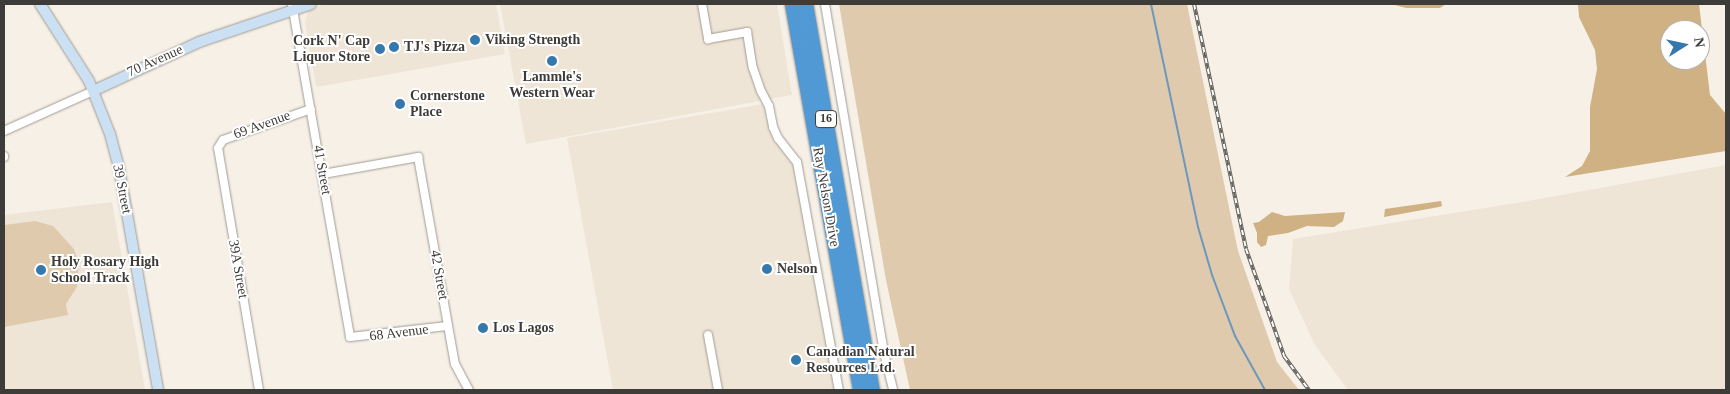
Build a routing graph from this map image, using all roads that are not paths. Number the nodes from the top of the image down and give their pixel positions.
1 (40, 4) edge
2 (311, 4) edge
3 (702, 4) edge
4 (792, 4) edge
5 (806, 4) edge
6 (825, 4) edge
7 (293, 6) edge
8 (93, 91) junction
9 (311, 109) junction
10 (4, 131) edge
11 (218, 148) joint
12 (323, 174) junction
13 (447, 326) junction
14 (708, 334) dead end
15 (350, 337) joint
16 (158, 390) edge
17 (259, 390) edge
18 (469, 390) edge
19 (718, 390) edge
20 (839, 390) edge
21 (860, 390) edge
22 (873, 390) edge
23 (893, 390) edge

1 - 8 street, 39 Street
2 - 7 street, 70 Avenue
3 - 20 street
4 - 21 highway, Ray Nelson Drive / 16
5 - 22 highway, Ray Nelson Drive / 16
6 - 23 street
7 - 8 street, 70 Avenue
7 - 9 street, 41 Street
8 - 10 street, 70 Avenue
8 - 16 street, 39 Street
9 - 11 street, 69 Avenue
9 - 12 street, 41 Street
11 - 17 street, 39A Street
12 - 13 street, 42 Street
12 - 15 street, 41 Street
13 - 15 street, 68 Avenue
13 - 18 street, 42 Street
14 - 19 street

